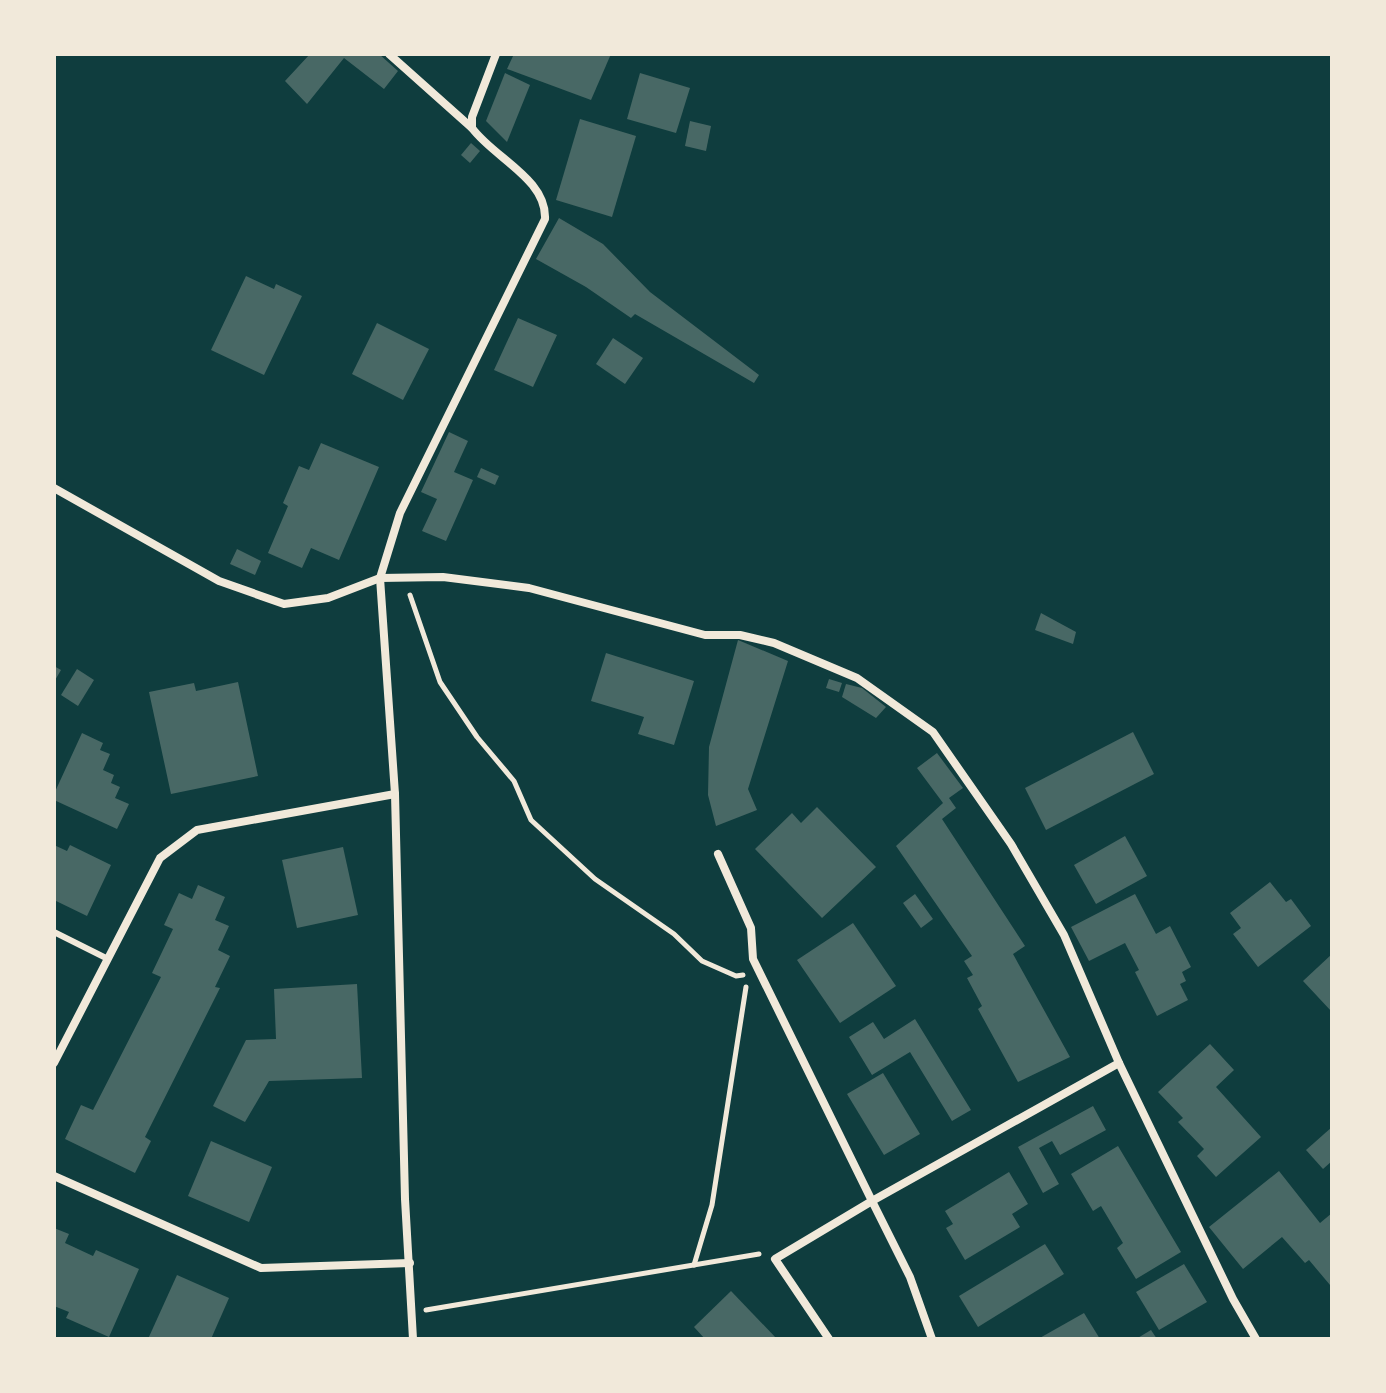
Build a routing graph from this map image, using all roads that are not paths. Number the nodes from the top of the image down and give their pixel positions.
1 (389, 54) edge
2 (496, 54) edge
3 (472, 128) junction
4 (55, 492) edge
5 (380, 578) junction
6 (395, 794) junction
7 (718, 854) dead end
8 (54, 932) edge
9 (108, 959) junction
10 (54, 1063) edge
11 (1119, 1063) junction
12 (54, 1176) edge
13 (872, 1201) junction
14 (410, 1263) junction
15 (413, 1339) edge
16 (829, 1339) edge
17 (932, 1339) edge
18 (1256, 1339) edge

1 - 3 street
2 - 3 street
3 - 5 street
4 - 5 street
5 - 6 street
5 - 11 street
6 - 9 street
6 - 14 street
7 - 13 street
8 - 9 lane
9 - 10 street
11 - 13 street
11 - 18 street
12 - 14 street
13 - 16 street
13 - 17 street
14 - 15 street

